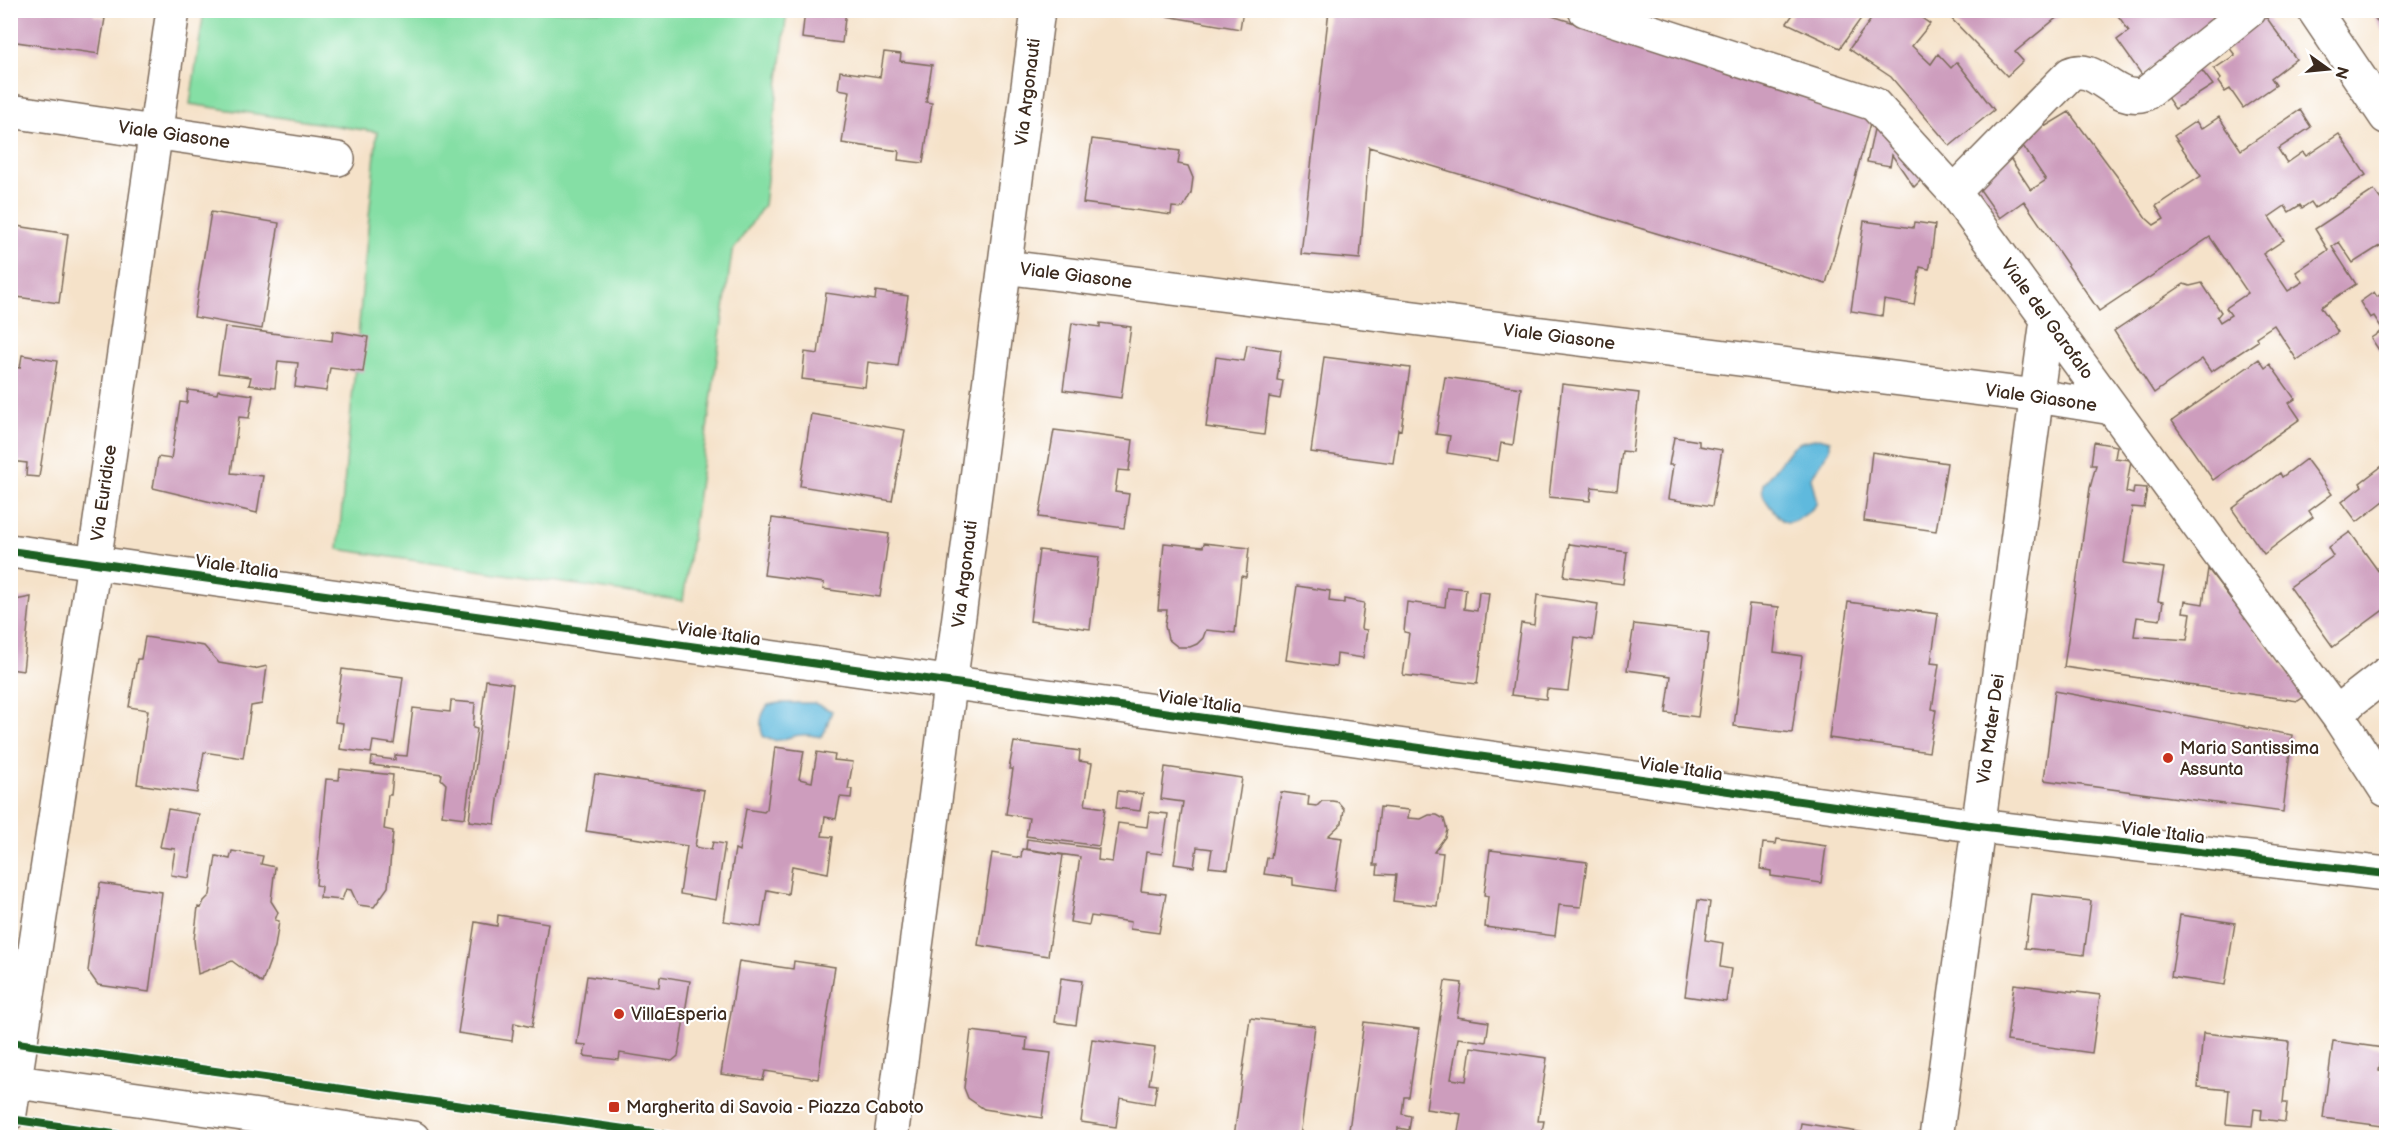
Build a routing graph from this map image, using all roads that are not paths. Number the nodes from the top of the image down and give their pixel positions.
1 (173, 10) edge
2 (1038, 10) edge
3 (1585, 10) edge
4 (2250, 10) edge
5 (2314, 10) edge
6 (10, 111) edge
7 (2386, 117) edge
8 (156, 132) junction
9 (338, 159) dead end
10 (1954, 192) junction
11 (1005, 267) junction
12 (2047, 320) junction
13 (2037, 396) junction
14 (2112, 408) junction
15 (10, 551) edge
16 (94, 563) junction
17 (2386, 674) edge
18 (951, 682) junction
19 (2338, 716) junction
20 (2386, 790) edge
21 (1978, 826) junction
22 (2386, 874) edge
23 (12, 1081) edge
24 (10, 1113) edge
25 (413, 1137) edge
26 (891, 1137) edge
27 (1936, 1137) edge

1 - 8 street, Via Euridice
2 - 11 street, Via Argonauti
3 - 10 street, Viale del Garofalo
4 - 10 street
5 - 7 street
6 - 8 street, Viale Giasone
8 - 9 street, Viale Giasone
8 - 16 street, Via Euridice
10 - 12 street, Viale del Garofalo
11 - 13 street, Viale Giasone
11 - 18 street, Via Argonauti
12 - 13 street, Via Mater Dei
12 - 14 street, Viale del Garofalo
13 - 14 street, Viale Giasone
13 - 21 street, Via Mater Dei
14 - 19 street, Viale del Garofalo
15 - 16 street, Viale Italia
16 - 18 street, Viale Italia
16 - 23 street, Via Euridice
17 - 19 street
18 - 21 street, Viale Italia
18 - 26 street, Via Argonauti
19 - 20 street, Viale del Garofalo
21 - 22 street, Viale Italia
21 - 27 street, Via Mater Dei
23 - 24 street, Via Euridice
23 - 25 street

